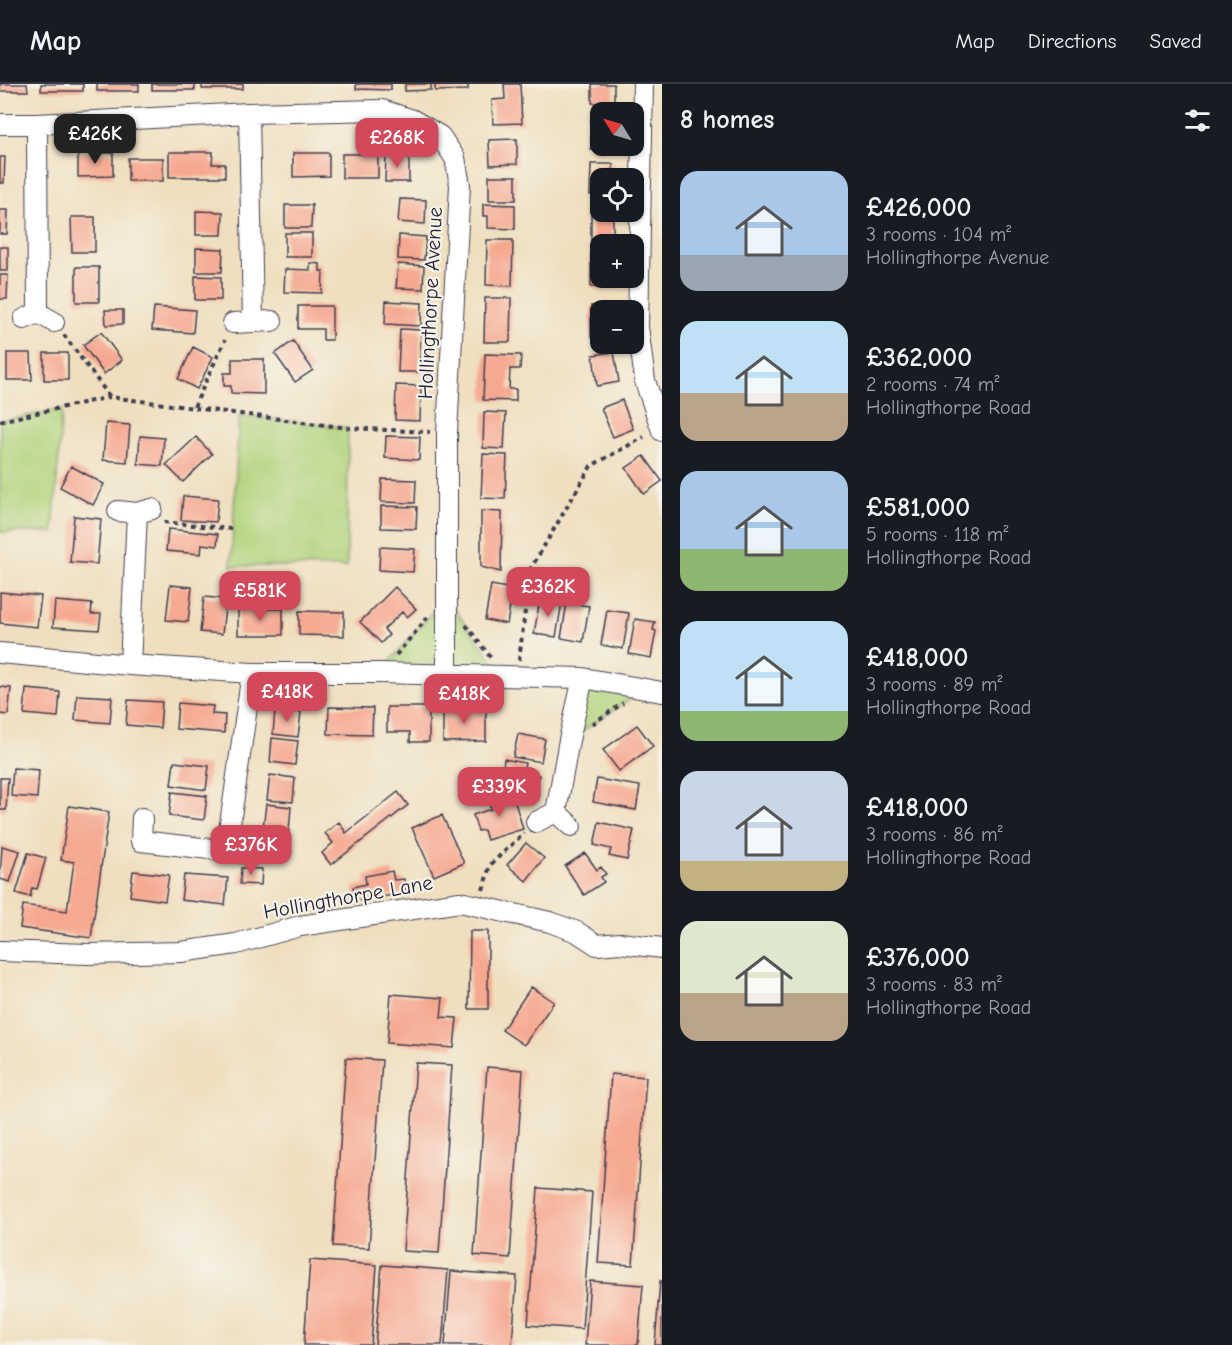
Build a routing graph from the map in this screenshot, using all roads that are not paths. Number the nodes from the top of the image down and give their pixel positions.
1 (644, 84) edge
2 (249, 113) junction
3 (0, 124) edge
4 (37, 124) junction
5 (653, 132) edge
6 (39, 318) road end
7 (233, 323) road end
8 (661, 430) edge
9 (136, 511) road end
10 (0, 653) edge
11 (130, 665) junction
12 (252, 673) junction
13 (447, 674) junction
14 (584, 678) junction
15 (654, 690) edge
16 (556, 812) junction
17 (142, 818) dead end
18 (536, 822) road end
19 (572, 826) dead end
20 (226, 851) junction
21 (253, 854) dead end
22 (662, 948) edge
23 (0, 951) edge

1 - 5 street
2 - 4 street, Hollingthorpe Avenue
2 - 7 street
2 - 13 street, Hollingthorpe Avenue
3 - 4 street, Hollingthorpe Avenue
4 - 6 street
5 - 8 street
9 - 11 street
10 - 11 street
11 - 12 street
12 - 13 street
12 - 20 street
13 - 14 street
14 - 15 street
14 - 16 street
16 - 18 street
16 - 19 street
17 - 20 street
20 - 21 street
22 - 23 street, Hollingthorpe Lane

